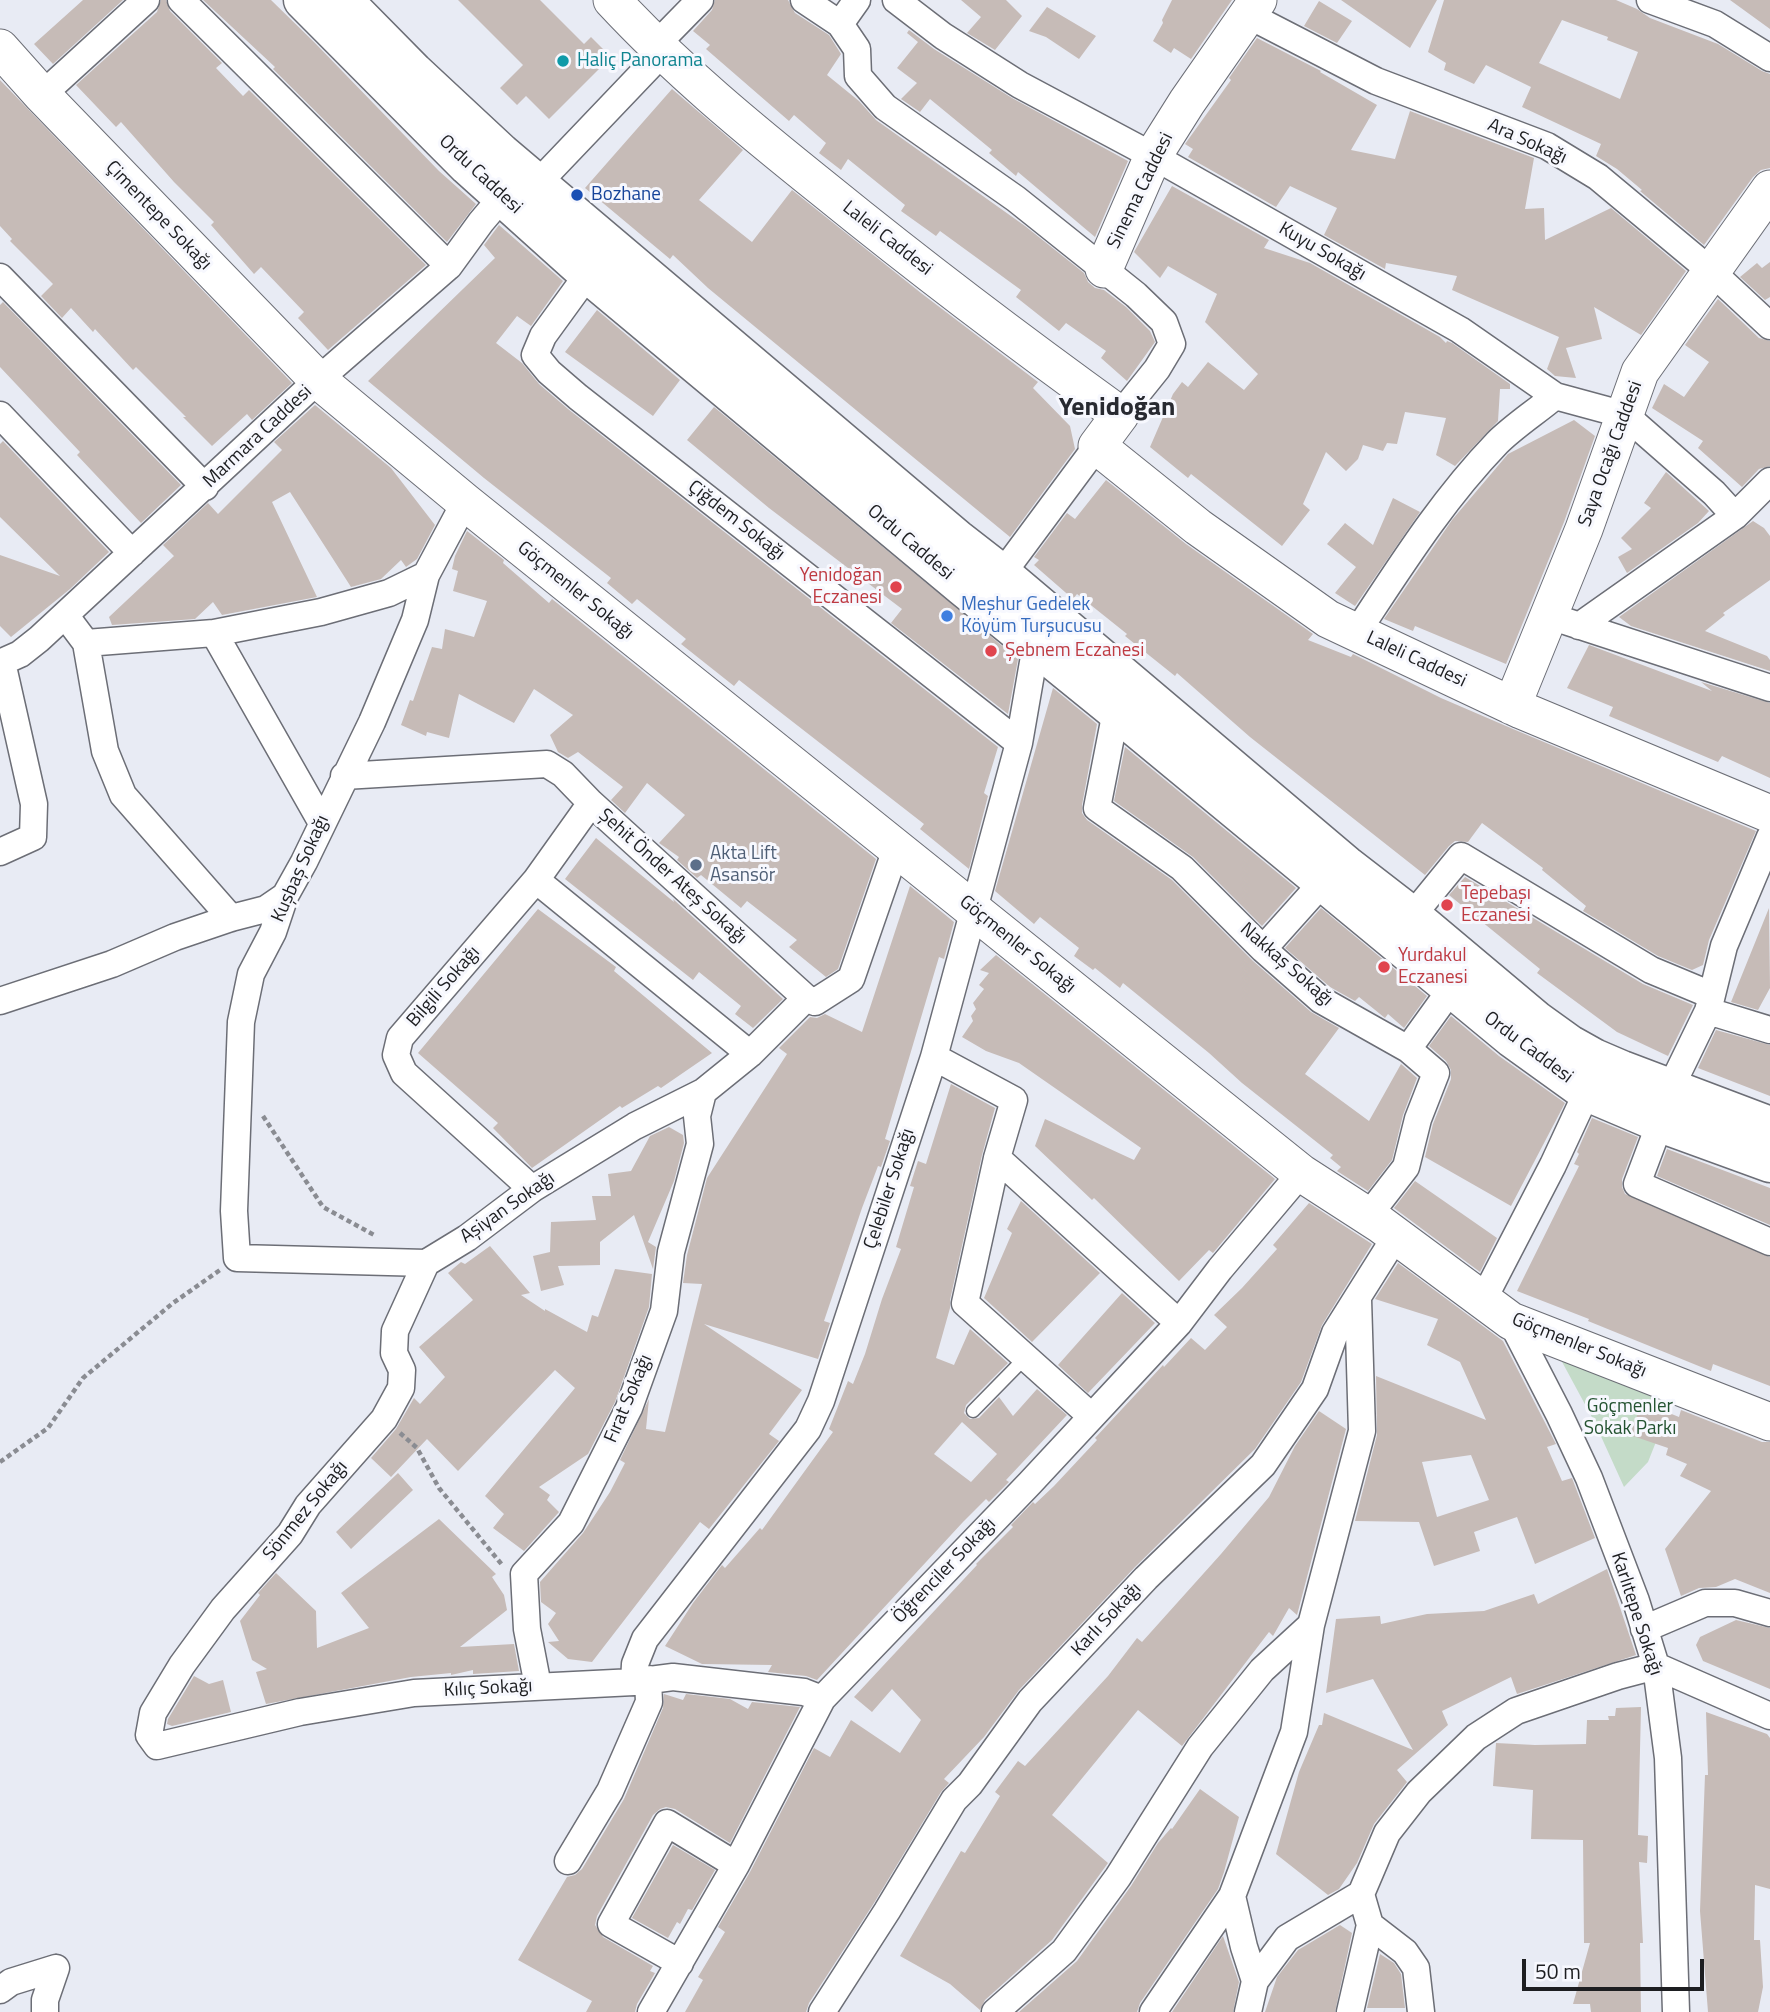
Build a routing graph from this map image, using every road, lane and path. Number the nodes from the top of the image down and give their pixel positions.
1 (146, 0) edge
2 (181, 0) edge
3 (303, 0) edge
4 (342, 0) edge
5 (612, 0) edge
6 (700, 0) edge
7 (804, 0) edge
8 (857, 0) edge
9 (896, 0) edge
10 (1650, 0) edge
11 (1253, 8) edge
12 (840, 24) junction
13 (0, 48) edge
14 (659, 49) junction
15 (1770, 58) edge
16 (42, 95) junction
17 (1153, 156) junction
18 (1770, 189) edge
19 (520, 190) junction
20 (449, 266) junction
21 (1104, 269) junction
22 (1712, 272) junction
23 (588, 274) junction
24 (0, 278) edge
25 (1770, 326) edge
26 (318, 380) junction
27 (1555, 396) junction
28 (0, 415) edge
29 (1120, 415) junction
30 (1625, 415) junction
31 (1097, 446) junction
32 (1770, 481) edge
33 (205, 487) junction
34 (465, 502) junction
35 (1735, 516) junction
36 (132, 553) junction
37 (1002, 574) junction
38 (426, 575) junction
39 (962, 587) junction
40 (65, 615) junction
41 (1565, 620) junction
42 (1357, 632) junction
43 (214, 633) junction
44 (86, 643) junction
45 (1036, 645) junction
46 (1, 663) edge
47 (1770, 688) edge
48 (1512, 706) junction
49 (1116, 711) junction
50 (1019, 743) junction
51 (344, 776) junction
52 (591, 803) junction
53 (1770, 814) edge
54 (322, 823) junction
55 (1770, 836) edge
56 (896, 849) junction
57 (0, 852) edge
58 (536, 880) junction
59 (1323, 882) junction
60 (285, 896) junction
61 (973, 909) junction
62 (1412, 916) junction
63 (231, 918) junction
64 (1263, 949) junction
65 (1444, 969) junction
66 (806, 998) junction
67 (0, 1001) edge
68 (1710, 1003) junction
69 (1770, 1030) edge
70 (1408, 1049) junction
71 (750, 1054) junction
72 (934, 1057) junction
73 (239, 1076) junction
74 (703, 1091) junction
75 (1587, 1092) junction
76 (1665, 1106) junction
77 (1770, 1126) edge
78 (997, 1158) junction
79 (1770, 1163) edge
80 (1301, 1173) junction
81 (532, 1189) junction
82 (1382, 1226) junction
83 (380, 1238) dead end
84 (1770, 1242) edge
85 (237, 1258) junction
86 (426, 1263) junction
87 (1358, 1299) junction
88 (1497, 1310) junction
89 (1179, 1323) junction
90 (1026, 1357) junction
91 (972, 1410) dead end
92 (1091, 1416) junction
93 (384, 1419) junction
94 (1770, 1422) edge
95 (0, 1462) edge
96 (524, 1574) junction
97 (1770, 1613) edge
98 (1311, 1625) junction
99 (1644, 1629) junction
100 (1656, 1666) junction
101 (641, 1680) junction
102 (538, 1686) junction
103 (822, 1699) junction
104 (1770, 1716) edge
105 (157, 1746) joint
106 (568, 1861) dead end
107 (736, 1865) junction
108 (1362, 1895) junction
109 (1232, 1896) junction
110 (1370, 1925) junction
111 (680, 1963) junction
112 (1255, 1981) junction
113 (0, 1990) edge
114 (46, 2012) edge
115 (651, 2012) edge
116 (822, 2012) edge
117 (995, 2012) edge
118 (1153, 2012) edge
119 (1248, 2012) edge
120 (1350, 2012) edge
121 (1421, 2012) edge
122 (1676, 2012) edge

1 - 16 street
2 - 20 street
3 - 19 main road, Ordu Caddesi
4 - 19 main road, Ordu Caddesi
5 - 14 street, Laleli Caddesi
6 - 14 street, Marmara Caddesi
7 - 12 street
8 - 12 street
9 - 17 street, Kuyu Sokağı
10 - 15 street
11 - 17 street, Sinema Caddesi
11 - 22 street, Ara Sokağı
12 - 21 street
13 - 16 street, Çimentepe Sokağı
14 - 19 street, Marmara Caddesi
14 - 29 street, Laleli Caddesi
16 - 26 street, Çimentepe Sokağı
17 - 21 street, Sinema Caddesi
17 - 27 street, Kuyu Sokağı
18 - 22 street, Saya Ocağı Caddesi
19 - 20 street, Marmara Caddesi
19 - 23 main road, Ordu Caddesi
19 - 37 main road, Ordu Caddesi
20 - 26 street, Marmara Caddesi
21 - 29 street, Sinema Caddesi
22 - 25 street, Ara Sokağı
22 - 30 street, Saya Ocağı Caddesi
23 - 39 main road, Ordu Caddesi
23 - 50 street, Çiğdem Sokağı
24 - 33 street
26 - 33 street, Marmara Caddesi
26 - 34 street, Göçmenler Sokağı
27 - 30 street, Kuyu Sokağı
27 - 42 street
28 - 36 street
29 - 31 street, Sinema Caddesi
30 - 35 street, Kuyu Sokağı
30 - 41 street, Saya Ocağı Caddesi
31 - 37 street, Sinema Caddesi
31 - 42 street, Laleli Caddesi
32 - 35 street
33 - 36 street, Marmara Caddesi
34 - 38 street, Kuşbaş Sokağı
34 - 56 street, Göçmenler Sokağı
35 - 41 street
36 - 40 street, Marmara Caddesi
37 - 39 main road
37 - 62 main road, Ordu Caddesi
38 - 43 street
38 - 51 street, Kuşbaş Sokağı
39 - 45 main road, Ordu Caddesi
40 - 44 street
40 - 46 street, Marmara Caddesi
41 - 47 street
41 - 48 street, Saya Ocağı Caddesi
42 - 48 street, Laleli Caddesi
43 - 44 street
43 - 54 street
44 - 63 street
45 - 49 main road, Ordu Caddesi
45 - 50 street, Çelebiler Sokağı
46 - 57 street
48 - 53 street, Laleli Caddesi
49 - 59 main road, Ordu Caddesi
49 - 64 street, Nakkaş Sokağı
50 - 61 street, Çelebiler Sokağı
51 - 52 street, Şehit Önder Ateş Sokağı
51 - 54 street, Kuşbaş Sokağı
52 - 58 street, Bilgili Sokağı
52 - 66 street, Şehit Önder Ateş Sokağı
54 - 60 street, Kuşbaş Sokağı
55 - 68 street
56 - 61 street, Göçmenler Sokağı
56 - 66 street
58 - 71 street
58 - 81 street, Bilgili Sokağı
59 - 64 street
59 - 65 main road, Ordu Caddesi
60 - 63 street
60 - 73 street, Kuşbaş Sokağı
61 - 72 street, Çelebiler Sokağı
61 - 80 street, Göçmenler Sokağı
62 - 65 main road, Ordu Caddesi
62 - 68 street
63 - 67 street
64 - 70 street, Nakkaş Sokağı
65 - 70 street
65 - 75 main road, Ordu Caddesi
65 - 76 main road, Ordu Caddesi
66 - 71 street, Aşiyan Sokağı
68 - 69 street
68 - 76 street
70 - 82 street, Nakkaş Sokağı
71 - 74 street, Aşiyan Sokağı
72 - 78 street
72 - 101 street, Çelebiler Sokağı
73 - 83 path
73 - 85 street, Kuşbaş Sokağı
74 - 81 street, Aşiyan Sokağı
74 - 96 street, Fırat Sokağı
75 - 76 main road, Ordu Caddesi
75 - 88 street
76 - 77 main road, Ordu Caddesi
76 - 79 main road, Ordu Caddesi
76 - 84 street
78 - 89 street
78 - 90 street
80 - 82 street, Göçmenler Sokağı
80 - 89 street, Öğrenciler Sokağı
81 - 86 street, Aşiyan Sokağı
82 - 87 street, Karlı Sokağı
82 - 88 street, Göçmenler Sokağı
85 - 86 street
85 - 95 path
86 - 93 street, Sönmez Sokağı
87 - 98 street
87 - 116 street, Karlı Sokağı
88 - 94 street, Göçmenler Sokağı
88 - 99 street, Karlıtepe Sokağı
89 - 92 street, Öğrenciler Sokağı
90 - 91 lane
90 - 92 street
92 - 103 street, Öğrenciler Sokağı
93 - 96 path
93 - 105 street, Sönmez Sokağı
96 - 102 street
97 - 99 street
98 - 109 street
98 - 117 street
99 - 100 street, Karlıtepe Sokağı
100 - 104 street
100 - 108 street
100 - 122 street, Karlıtepe Sokağı
101 - 102 street, Kılıç Sokağı
101 - 103 street, Kılıç Sokağı
101 - 106 street, Çelebiler Sokağı
102 - 105 street, Kılıç Sokağı
103 - 107 street, Öğrenciler Sokağı
107 - 111 street, Öğrenciler Sokağı
107 - 111 street
108 - 110 street
108 - 112 street
109 - 112 street
109 - 118 street
110 - 120 street
110 - 121 street
111 - 115 street, Öğrenciler Sokağı
112 - 119 street
113 - 114 street

